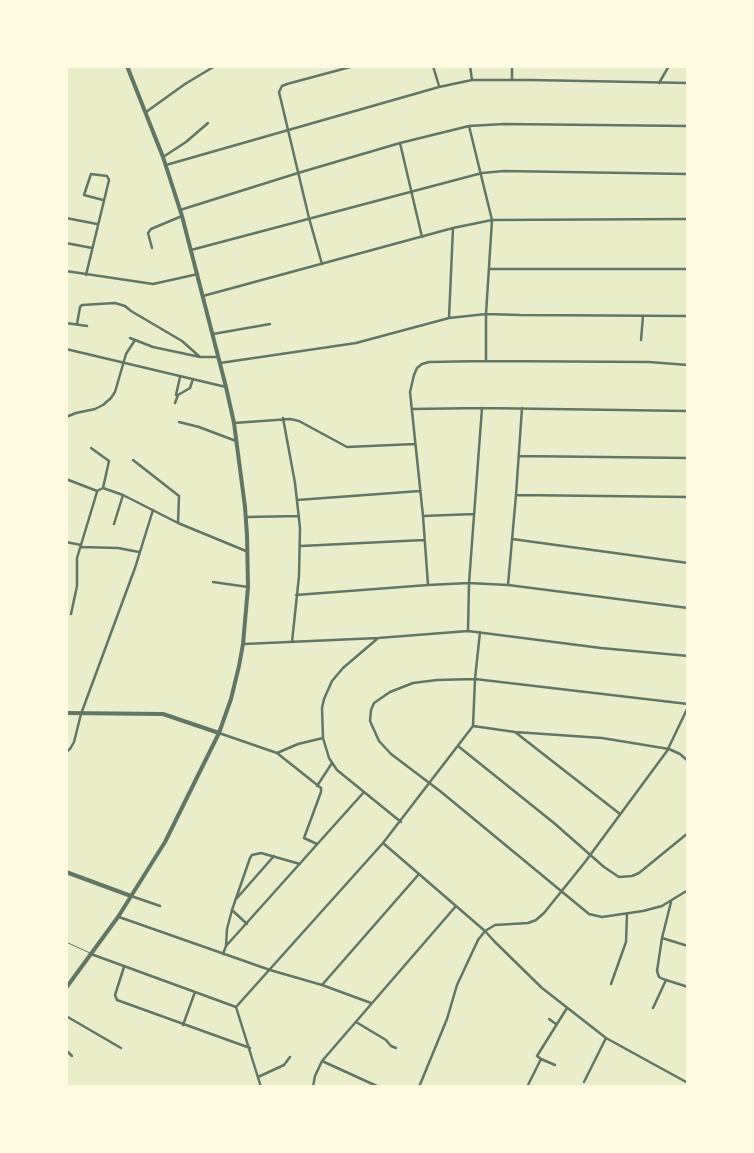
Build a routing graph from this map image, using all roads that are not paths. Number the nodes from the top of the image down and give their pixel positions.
1 (127, 66) edge
2 (215, 66) edge
3 (354, 66) edge
4 (433, 66) edge
5 (470, 66) edge
6 (512, 66) edge
7 (668, 66) edge
8 (347, 67) edge
9 (512, 79) junction
10 (472, 80) junction
11 (659, 82) junction
12 (688, 84) edge
13 (439, 87) junction
14 (146, 112) junction
15 (208, 123) dead end
16 (469, 126) junction
17 (688, 126) edge
18 (288, 129) junction
19 (400, 143) junction
20 (163, 157) junction
21 (166, 165) junction
22 (298, 173) junction
23 (482, 173) junction
24 (688, 174) edge
25 (412, 190) junction
26 (103, 200) junction
27 (180, 210) junction
28 (182, 216) junction
29 (66, 218) edge
30 (309, 218) junction
31 (492, 220) junction
32 (688, 220) edge
33 (97, 224) junction
34 (453, 228) junction
35 (422, 237) junction
36 (66, 242) edge
37 (92, 248) junction
38 (152, 248) dead end
39 (191, 250) junction
40 (322, 264) junction
41 (490, 268) junction
42 (688, 269) edge
43 (66, 272) edge
44 (198, 274) junction
45 (86, 276) junction
46 (203, 296) junction
47 (486, 314) junction
48 (643, 316) junction
49 (688, 316) edge
50 (449, 318) junction
51 (66, 323) edge
52 (76, 324) junction
53 (270, 324) dead end
54 (87, 326) dead end
55 (213, 334) junction
56 (130, 338) dead end
57 (134, 340) junction
58 (641, 340) dead end
59 (66, 349) edge
60 (200, 357) junction
61 (218, 357) junction
62 (486, 361) junction
63 (123, 363) junction
64 (220, 363) junction
65 (688, 365) edge
66 (180, 377) junction
67 (193, 380) junction
68 (226, 387) junction
69 (176, 396) junction
70 (175, 403) dead end
71 (482, 408) junction
72 (522, 408) junction
73 (411, 409) junction
74 (688, 411) edge
75 (66, 418) edge
76 (283, 418) junction
77 (179, 422) dead end
78 (234, 423) junction
79 (236, 441) junction
80 (415, 444) junction
81 (91, 448) dead end
82 (519, 456) junction
83 (688, 458) edge
84 (134, 460) dead end
85 (66, 479) edge
86 (103, 488) junction
87 (420, 491) junction
88 (97, 492) junction
89 (516, 495) junction
90 (124, 496) junction
91 (688, 497) edge
92 (297, 500) junction
93 (153, 510) junction
94 (474, 514) junction
95 (299, 516) junction
96 (423, 516) junction
97 (246, 517) junction
98 (178, 523) junction
99 (114, 524) dead end
100 (512, 539) junction
101 (424, 540) junction
102 (66, 542) edge
103 (81, 546) junction
104 (301, 546) junction
105 (248, 551) junction
106 (139, 552) junction
107 (688, 562) edge
108 (213, 582) dead end
109 (469, 583) junction
110 (428, 584) junction
111 (508, 585) junction
112 (248, 587) junction
113 (296, 595) junction
114 (688, 608) edge
115 (71, 614) dead end
116 (468, 631) junction
117 (480, 632) junction
118 (378, 638) junction
119 (292, 642) junction
120 (243, 644) junction
121 (688, 656) edge
122 (475, 679) junction
123 (688, 706) edge
124 (66, 713) edge
125 (81, 714) junction
126 (473, 726) junction
127 (515, 732) junction
128 (219, 733) junction
129 (323, 738) junction
130 (458, 746) junction
131 (669, 749) junction
132 (66, 752) edge
133 (277, 753) junction
134 (688, 761) edge
135 (332, 763) junction
136 (430, 783) junction
137 (318, 786) junction
138 (364, 792) junction
139 (620, 814) junction
140 (401, 822) junction
141 (688, 833) edge
142 (383, 843) junction
143 (318, 844) junction
144 (590, 855) junction
145 (274, 856) junction
146 (300, 864) junction
147 (66, 872) edge
148 (419, 874) junction
149 (562, 890) junction
150 (688, 890) edge
151 (686, 894) edge
152 (131, 896) junction
153 (236, 899) junction
154 (671, 902) junction
155 (160, 906) dead end
156 (456, 906) junction
157 (232, 910) junction
158 (627, 914) junction
159 (118, 917) junction
160 (246, 924) junction
161 (486, 931) junction
162 (662, 938) junction
163 (66, 942) edge
164 (226, 946) junction
165 (688, 946) edge
166 (91, 954) junction
167 (223, 954) junction
168 (124, 967) junction
169 (270, 970) junction
170 (666, 980) junction
171 (611, 984) dead end
172 (322, 985) junction
173 (688, 987) edge
174 (66, 988) edge
175 (195, 992) junction
176 (371, 1003) junction
177 (236, 1007) junction
178 (567, 1008) junction
179 (653, 1008) dead end
180 (66, 1016) edge
181 (549, 1019) dead end
182 (356, 1022) junction
183 (556, 1024) junction
184 (183, 1025) junction
185 (606, 1038) junction
186 (122, 1048) dead end
187 (250, 1048) junction
188 (396, 1048) dead end
189 (66, 1050) edge
190 (72, 1056) dead end
191 (290, 1057) dead end
192 (540, 1058) junction
193 (322, 1061) junction
194 (555, 1065) dead end
195 (258, 1077) junction
196 (584, 1082) dead end
197 (688, 1083) edge
198 (261, 1087) edge
199 (313, 1087) edge
200 (379, 1087) edge
201 (419, 1087) edge
202 (527, 1087) edge

1 - 14 street
2 - 14 street
3 - 8 street
4 - 13 street
5 - 10 street
6 - 9 street
7 - 11 street
8 - 18 street
9 - 10 street
9 - 11 street
10 - 13 street
11 - 12 street
13 - 18 street
14 - 20 street
15 - 20 street
16 - 17 street
16 - 19 street
16 - 23 street
18 - 21 street
18 - 22 street
19 - 22 street
19 - 25 street
20 - 21 street
21 - 27 street
22 - 27 street
22 - 30 street
23 - 24 street
23 - 25 street
23 - 31 street
25 - 30 street
25 - 35 street
26 - 26 street
26 - 33 street
27 - 28 street
28 - 38 street
28 - 39 street
29 - 33 street
30 - 39 street
30 - 40 street
31 - 32 street
31 - 34 street
31 - 41 street
33 - 37 street
34 - 35 street
34 - 50 street
35 - 40 street
36 - 37 street
37 - 45 street
39 - 44 street
40 - 46 street
41 - 42 street
41 - 47 street
43 - 45 street
44 - 45 street
44 - 46 street
46 - 55 street
47 - 48 street
47 - 50 street
47 - 62 street
48 - 49 street
48 - 58 street
50 - 64 street
51 - 52 street
52 - 54 street
52 - 60 street
53 - 55 street
55 - 61 street
56 - 57 street
57 - 60 street
57 - 63 street
59 - 63 street
60 - 61 street
61 - 64 street
62 - 65 street
62 - 73 street
63 - 66 street
63 - 75 street
64 - 68 street
66 - 67 street
66 - 69 street
67 - 68 street
67 - 69 street
68 - 78 street
69 - 70 street
71 - 72 street
71 - 73 street
71 - 94 street
72 - 74 street
72 - 82 street
73 - 80 street
76 - 78 street
76 - 80 street
76 - 92 street
77 - 79 street
78 - 79 street
79 - 97 street
80 - 87 street
81 - 86 street
82 - 83 street
82 - 89 street
84 - 98 street
85 - 88 street
86 - 88 street
86 - 90 street
87 - 92 street
87 - 96 street
88 - 103 street
89 - 91 street
89 - 100 street
90 - 93 street
90 - 99 street
92 - 95 street
93 - 98 street
93 - 106 street
94 - 96 street
94 - 109 street
95 - 97 street
95 - 104 street
96 - 101 street
97 - 105 street
98 - 105 street
100 - 107 street
100 - 111 street
101 - 104 street
101 - 110 street
102 - 103 street
103 - 106 street
103 - 115 street
104 - 113 street
105 - 112 street
106 - 125 street
108 - 112 street
109 - 110 street
109 - 111 street
109 - 116 street
110 - 113 street
111 - 114 street
112 - 120 street
113 - 119 street
116 - 117 street
116 - 118 street
117 - 121 street
117 - 122 street
118 - 119 street
118 - 129 street
119 - 120 street
120 - 128 street
122 - 123 street
122 - 126 street
122 - 136 street
123 - 131 street
124 - 125 street
125 - 128 street
125 - 132 street
126 - 127 street
126 - 130 street
127 - 131 street
127 - 139 street
128 - 133 street
128 - 152 street
129 - 133 street
129 - 135 street
130 - 136 street
130 - 144 street
131 - 134 street
131 - 139 street
133 - 137 street
135 - 137 street
135 - 138 street
136 - 140 street
136 - 149 street
137 - 143 street
138 - 140 street
138 - 143 street
139 - 144 street
140 - 142 street
141 - 144 street
142 - 148 street
142 - 169 street
143 - 146 street
144 - 149 street
145 - 146 street
145 - 153 street
145 - 153 street
146 - 160 street
147 - 152 street
148 - 156 street
148 - 172 street
149 - 158 street
149 - 161 street
150 - 151 street
151 - 154 street
152 - 155 street
152 - 159 street
153 - 157 street
154 - 158 street
154 - 162 street
156 - 161 street
156 - 176 street
157 - 160 street
157 - 164 street
158 - 171 street
159 - 166 street
159 - 167 street
160 - 164 street
161 - 178 street
161 - 201 street
162 - 165 street
162 - 170 street
163 - 166 lane
164 - 167 street
166 - 168 street
166 - 174 street
167 - 169 street
168 - 175 street
168 - 184 street
169 - 172 street
169 - 177 street
170 - 173 street
170 - 179 street
172 - 176 street
175 - 177 street
175 - 184 street
176 - 182 street
177 - 187 street
178 - 183 street
178 - 185 street
180 - 186 street
181 - 183 street
182 - 188 street
182 - 193 street
183 - 192 street
184 - 187 street
185 - 196 street
185 - 197 street
187 - 195 street
189 - 190 street
191 - 195 street
192 - 194 street
192 - 202 street
193 - 199 street
193 - 200 street
195 - 198 street

